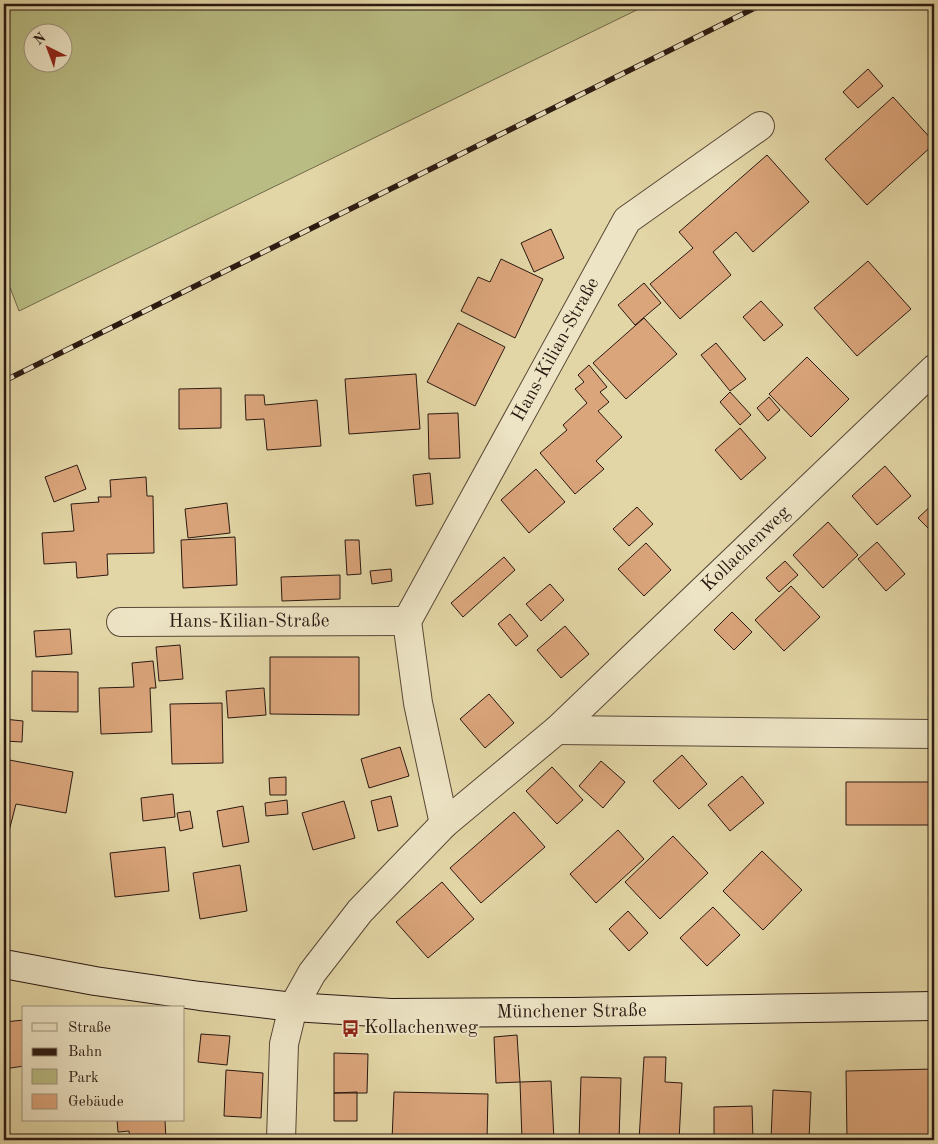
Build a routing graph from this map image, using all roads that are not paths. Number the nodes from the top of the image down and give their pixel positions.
1 (760, 126) dead end
2 (934, 369) edge
3 (407, 621) junction
4 (121, 622) dead end
5 (557, 730) junction
6 (934, 734) edge
7 (444, 824) junction
8 (4, 964) edge
9 (934, 1006) edge
10 (293, 1007) junction
11 (281, 1140) edge

1 - 3 street, Hans-Kilian-Straße
2 - 5 street, Kollachenweg
3 - 4 street, Hans-Kilian-Straße
3 - 7 street
5 - 6 street
5 - 7 street, Kollachenweg
7 - 10 street, Kollachenweg
8 - 10 street, Münchener Straße
9 - 10 street, Münchener Straße
10 - 11 street, Kollachenweg

